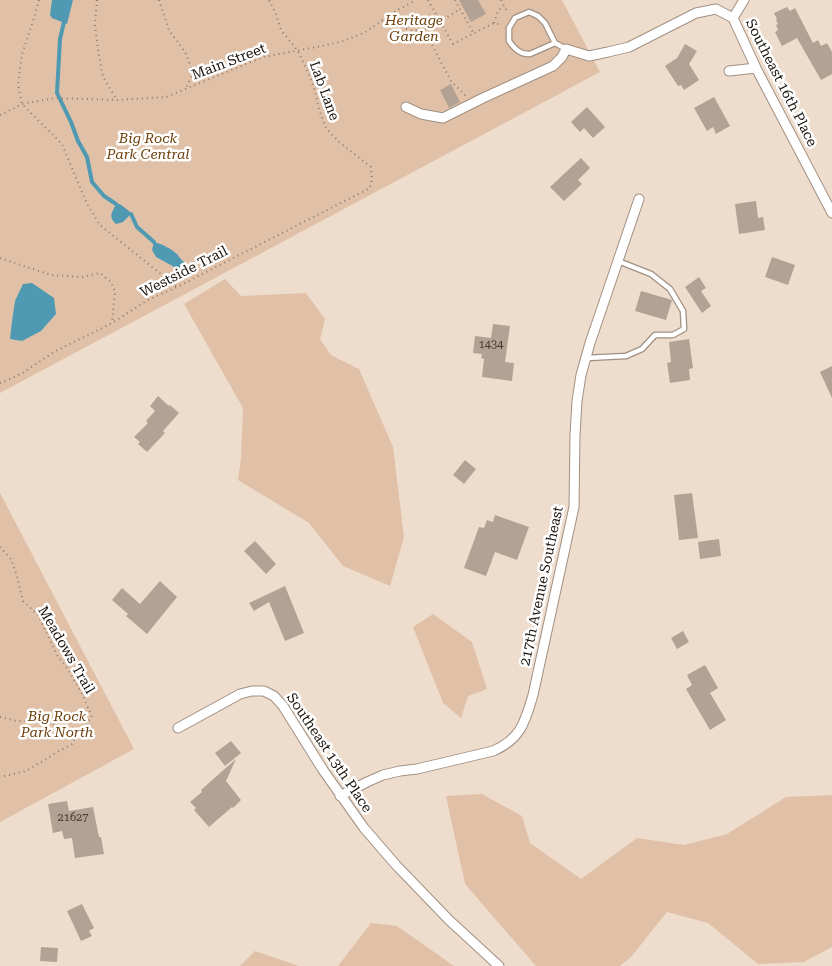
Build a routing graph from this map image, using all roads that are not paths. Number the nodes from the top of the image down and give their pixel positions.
1 (744, 0) edge
2 (733, 18) junction
3 (554, 43) junction
4 (566, 49) junction
5 (756, 68) junction
6 (729, 71) dead end
7 (406, 107) dead end
8 (639, 199) dead end
9 (832, 213) edge
10 (618, 261) junction
11 (586, 358) junction
12 (178, 728) dead end
13 (340, 796) junction
14 (499, 966) edge

1 - 2 street
2 - 4 street
2 - 5 street, Southeast 16th Place
3 - 3 lane
3 - 4 lane
4 - 7 street
5 - 6 street
5 - 9 street, Southeast 16th Place
8 - 10 street, 217th Avenue Southeast
10 - 11 street, 217th Avenue Southeast
10 - 11 lane
11 - 13 street, 217th Avenue Southeast
12 - 13 street, Southeast 13th Place
13 - 14 street, Southeast 13th Place

